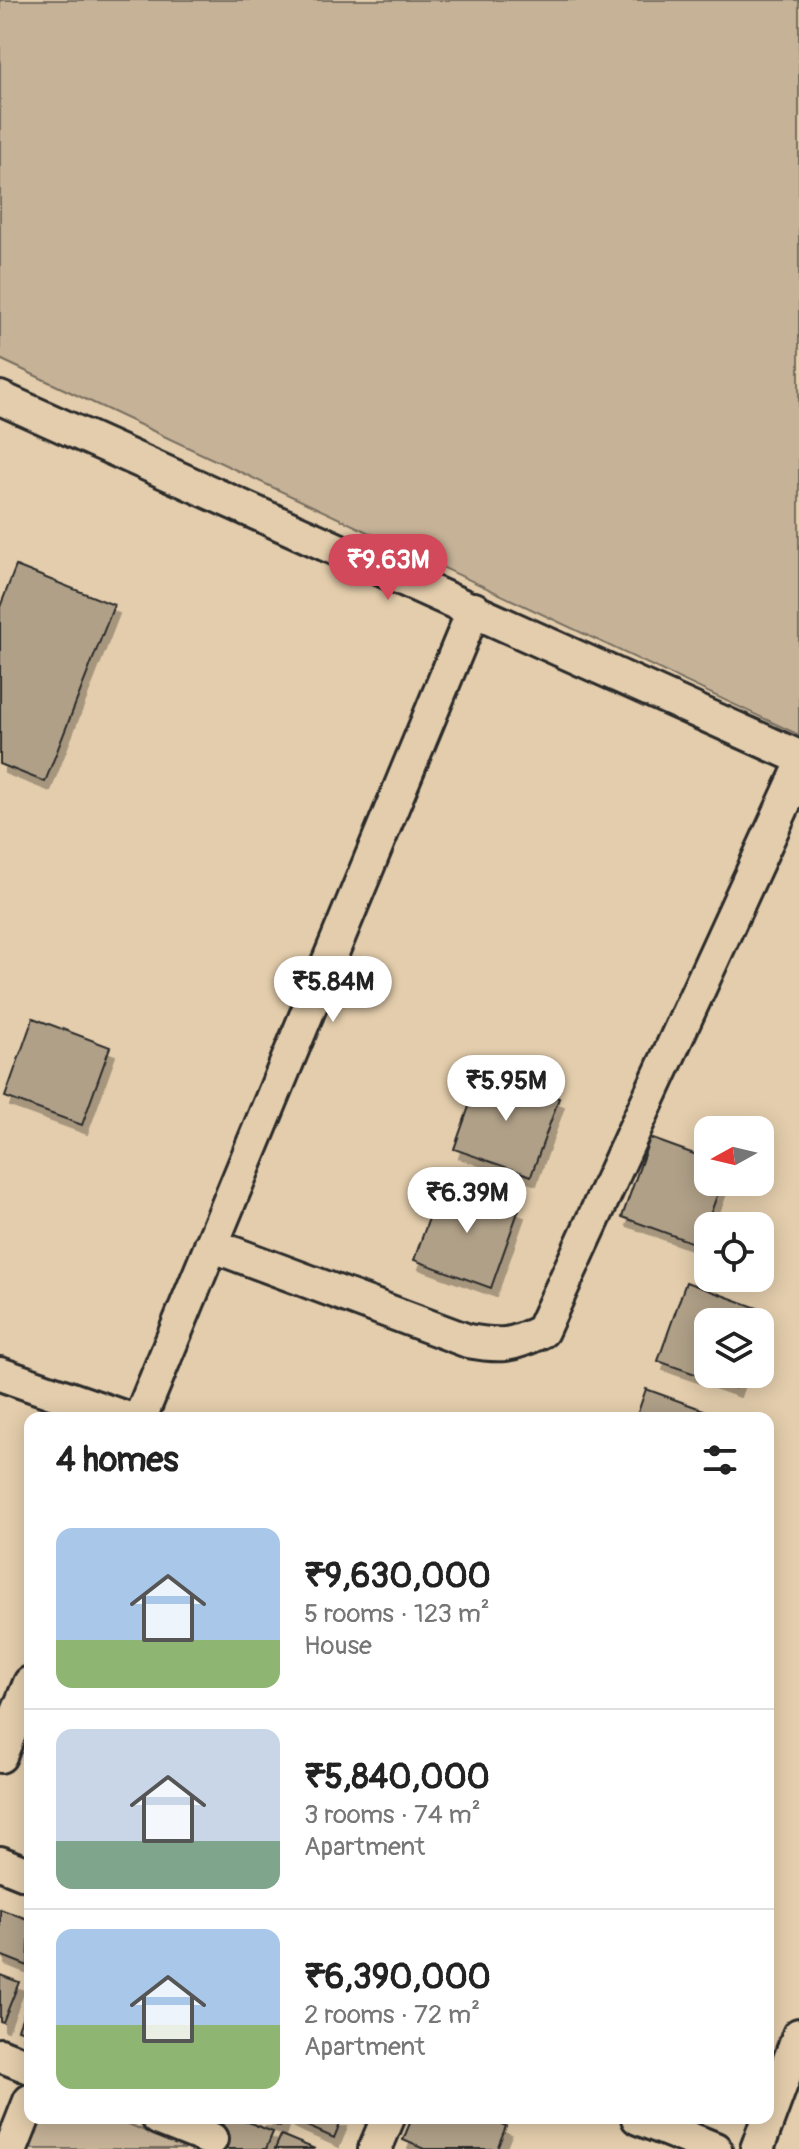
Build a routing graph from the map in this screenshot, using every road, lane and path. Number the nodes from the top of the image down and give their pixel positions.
1 (0, 398) edge
2 (474, 609) junction
3 (799, 757) edge
4 (799, 771) edge
5 (211, 1245) junction
6 (0, 1374) edge
7 (109, 1412) edge
8 (142, 1412) edge
9 (24, 1698) edge
10 (0, 1756) edge
11 (0, 1863) edge
12 (24, 1873) edge
13 (799, 2035) edge
14 (0, 2055) edge
15 (24, 2065) edge
16 (774, 2103) edge
17 (24, 2116) edge
18 (177, 2124) edge
19 (385, 2124) edge
20 (653, 2124) edge
21 (766, 2124) edge
22 (212, 2135) edge
23 (11, 2149) edge
24 (375, 2149) edge
25 (715, 2149) edge
26 (757, 2149) edge

1 - 2 street
2 - 3 street
2 - 5 street
4 - 5 street
5 - 8 street
6 - 7 street
9 - 10 street
11 - 12 street
13 - 16 street
14 - 15 street
17 - 23 street
18 - 22 street
19 - 24 street
20 - 25 street
21 - 26 street

